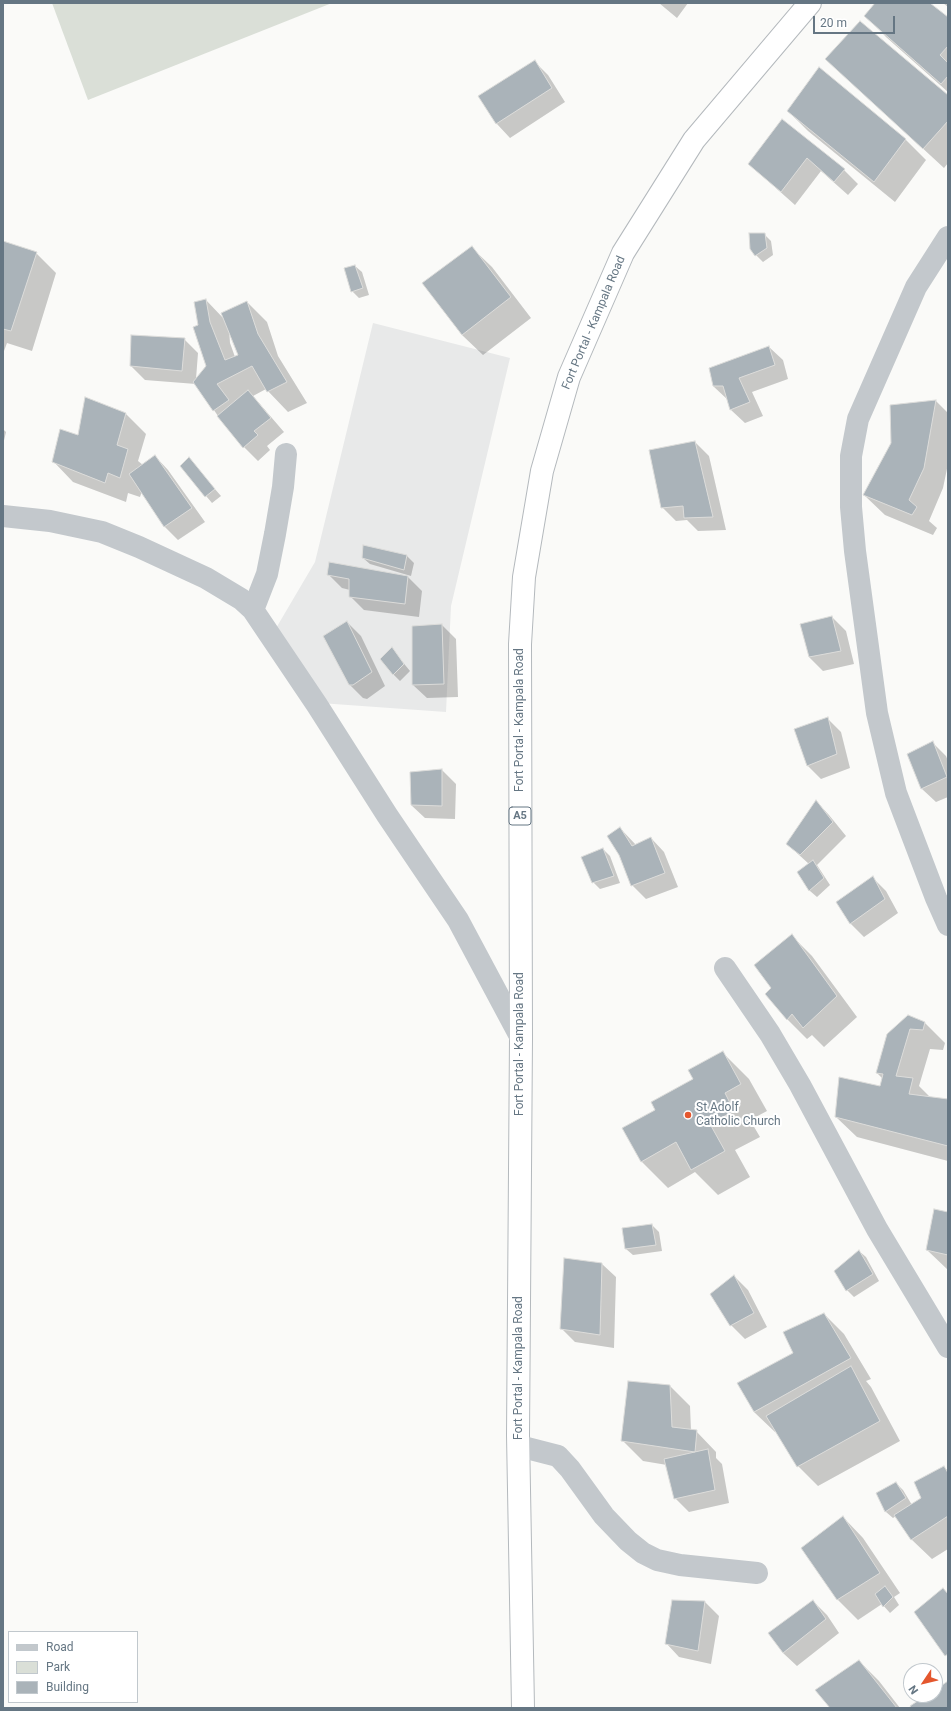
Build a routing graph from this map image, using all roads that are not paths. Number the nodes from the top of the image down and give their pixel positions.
1 (810, 3) edge
2 (948, 237) edge
3 (286, 454) dead end
4 (3, 516) edge
5 (253, 610) junction
6 (948, 925) edge
7 (725, 968) dead end
8 (521, 1038) junction
9 (948, 1347) edge
10 (519, 1446) junction
11 (757, 1573) dead end
12 (523, 1708) edge

1 - 8 highway, Fort Portal - Kampala Road / A5
2 - 6 street
3 - 5 street
4 - 5 street
5 - 8 street
7 - 9 street
8 - 10 highway, Fort Portal - Kampala Road / A5
10 - 11 street
10 - 12 highway, Fort Portal - Kampala Road / A5

